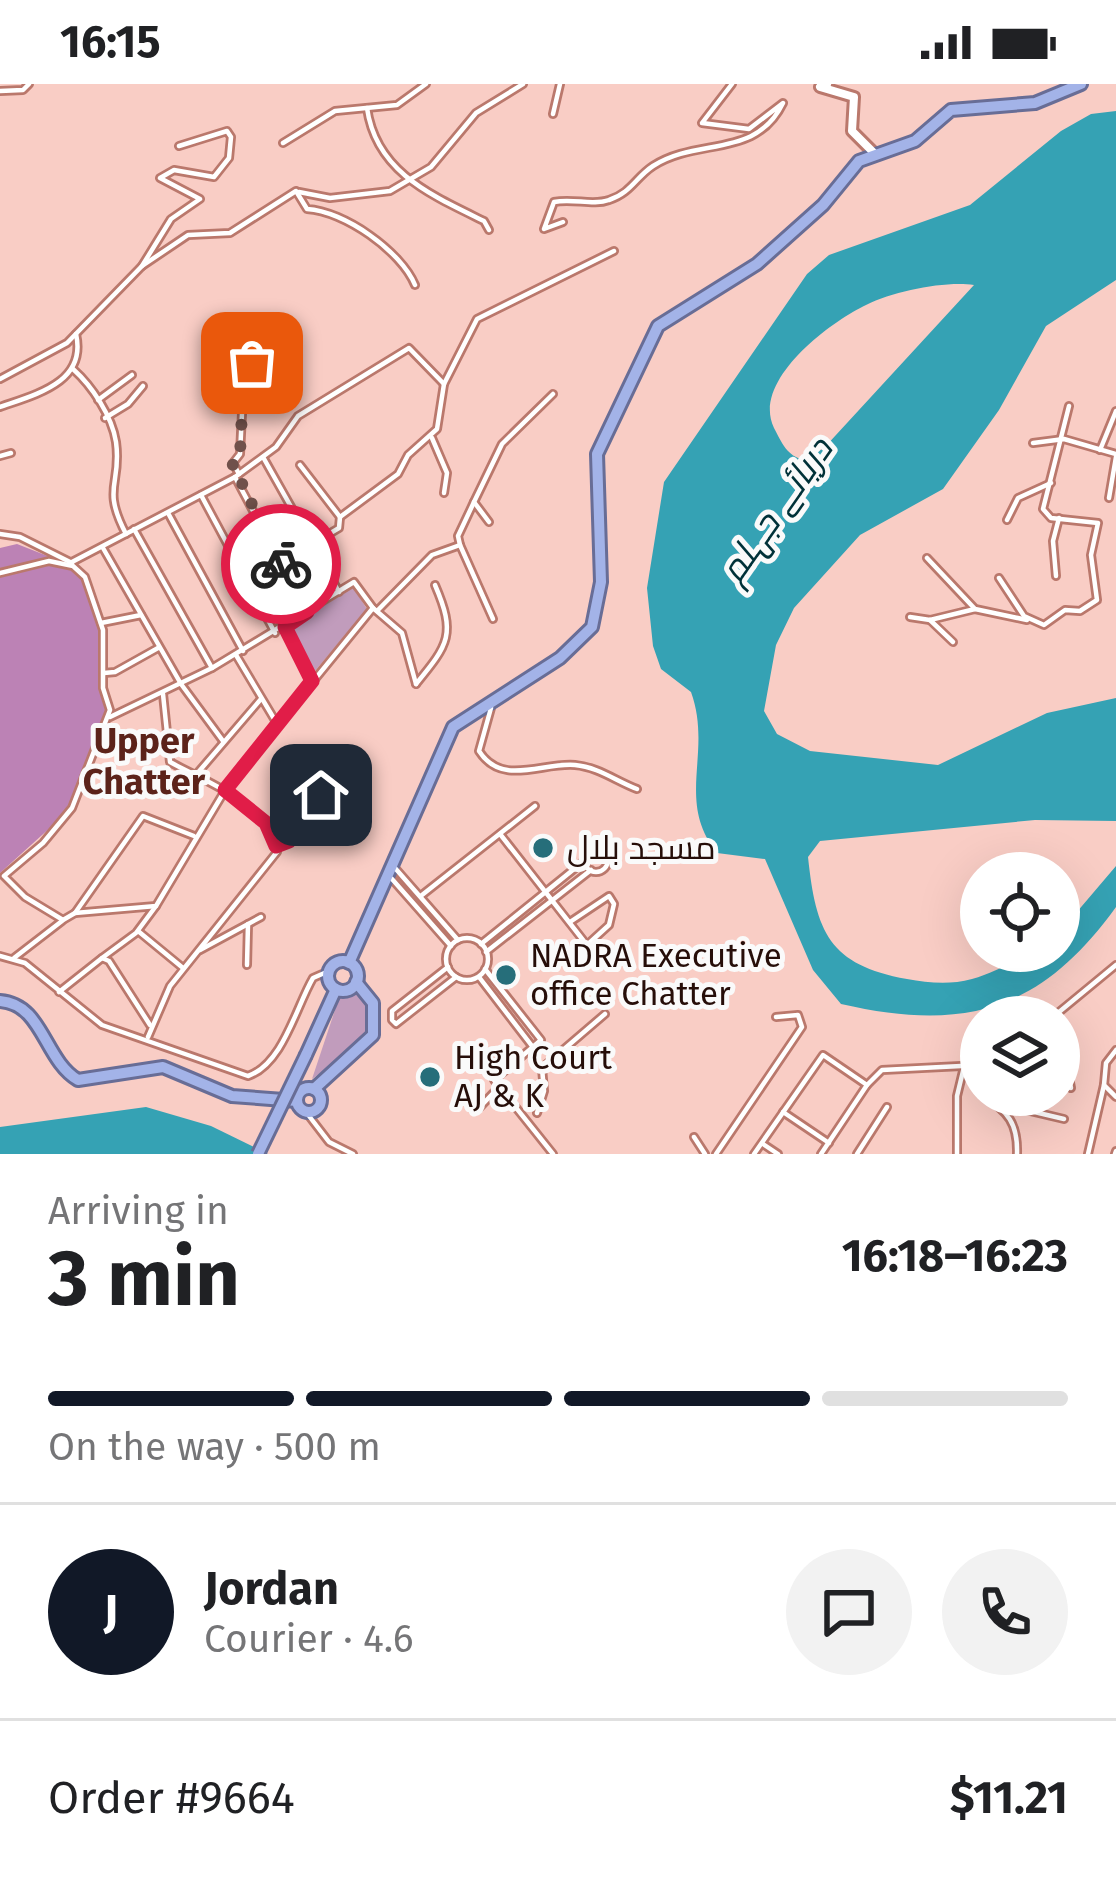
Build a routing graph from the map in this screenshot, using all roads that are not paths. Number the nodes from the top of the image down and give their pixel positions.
1 (29, 84) edge
2 (426, 84) edge
3 (524, 84) edge
4 (560, 84) edge
5 (732, 84) edge
6 (826, 84) edge
7 (1082, 84) edge
8 (0, 91) edge
9 (367, 107) junction
10 (553, 115) dead end
11 (283, 143) dead end
12 (179, 146) dead end
13 (876, 155) junction
14 (411, 179) junction
15 (299, 192) junction
16 (563, 222) dead end
17 (489, 230) dead end
18 (614, 251) dead end
19 (142, 266) junction
20 (415, 285) dead end
21 (76, 334) junction
22 (269, 337) dead end
23 (73, 369) junction
24 (269, 372) dead end
25 (132, 375) dead end
26 (0, 379) edge
27 (445, 384) junction
28 (142, 386) dead end
29 (245, 394) junction
30 (554, 394) dead end
31 (98, 400) junction
32 (1069, 406) dead end
33 (0, 407) edge
34 (1116, 411) edge
35 (105, 418) junction
36 (431, 435) junction
37 (1064, 439) junction
38 (1033, 443) dead end
39 (1100, 450) junction
40 (11, 453) dead end
41 (1116, 455) edge
42 (0, 456) edge
43 (263, 457) junction
44 (300, 465) dead end
45 (237, 475) junction
46 (1051, 483) junction
47 (200, 493) junction
48 (444, 493) dead end
49 (1108, 498) dead end
50 (474, 502) junction
51 (168, 513) junction
52 (340, 517) junction
53 (1059, 518) junction
54 (1007, 520) dead end
55 (489, 522) dead end
56 (134, 529) junction
57 (126, 534) junction
58 (0, 535) edge
59 (312, 544) junction
60 (460, 545) junction
61 (103, 548) junction
62 (927, 558) dead end
63 (72, 562) junction
64 (80, 572) junction
65 (0, 573) edge
66 (1056, 576) dead end
67 (1000, 578) dead end
68 (435, 585) dead end
69 (339, 592) junction
70 (375, 609) junction
71 (975, 609) junction
72 (307, 612) junction
73 (141, 615) junction
74 (910, 617) dead end
75 (493, 619) dead end
76 (930, 620) junction
77 (1033, 621) junction
78 (101, 622) junction
79 (285, 627) junction
80 (275, 633) junction
81 (953, 642) dead end
82 (160, 647) junction
83 (239, 653) junction
84 (212, 668) junction
85 (104, 673) junction
86 (312, 681) junction
87 (182, 684) junction
88 (163, 694) junction
89 (261, 699) junction
90 (492, 702) junction
91 (109, 717) junction
92 (277, 724) junction
93 (224, 741) junction
94 (195, 776) junction
95 (321, 779) dead end
96 (637, 789) dead end
97 (225, 790) junction
98 (536, 806) dead end
99 (500, 834) junction
100 (197, 837) junction
101 (276, 846) junction
102 (584, 861) junction
103 (388, 869) junction
104 (590, 870) junction
105 (11, 887) junction
106 (546, 891) junction
107 (422, 895) junction
108 (0, 897) edge
109 (553, 900) junction
110 (156, 906) junction
111 (75, 913) junction
112 (261, 917) dead end
113 (63, 920) junction
114 (570, 922) junction
115 (248, 924) junction
116 (138, 931) junction
117 (458, 940) junction
118 (481, 944) junction
119 (451, 946) junction
120 (487, 952) junction
121 (195, 953) junction
122 (0, 956) edge
123 (14, 958) junction
124 (102, 958) junction
125 (349, 963) junction
126 (247, 965) dead end
127 (1116, 965) edge
128 (448, 967) junction
129 (184, 968) junction
130 (485, 969) junction
131 (329, 971) junction
132 (479, 976) junction
133 (456, 977) junction
134 (356, 982) junction
135 (336, 989) junction
136 (59, 992) junction
137 (1078, 996) edge
138 (0, 1001) edge
139 (604, 1014) dead end
140 (776, 1017) dead end
141 (151, 1027) junction
142 (148, 1037) junction
143 (532, 1046) junction
144 (1116, 1050) edge
145 (960, 1067) edge
146 (960, 1084) edge
147 (867, 1085) junction
148 (1105, 1085) junction
149 (499, 1087) junction
150 (314, 1089) junction
151 (1116, 1097) edge
152 (297, 1100) junction
153 (480, 1107) dead end
154 (887, 1107) dead end
155 (306, 1112) junction
156 (782, 1112) junction
157 (537, 1113) dead end
158 (1008, 1116) edge
159 (1051, 1116) edge
160 (1064, 1119) dead end
161 (694, 1138) dead end
162 (761, 1143) junction
163 (829, 1143) junction
164 (258, 1154) edge
165 (353, 1154) edge
166 (553, 1154) edge
167 (705, 1154) edge
168 (716, 1154) edge
169 (754, 1154) edge
170 (778, 1154) edge
171 (821, 1154) edge
172 (857, 1154) edge
173 (957, 1154) edge
174 (1017, 1154) edge
175 (1088, 1154) edge

1 - 8 street
2 - 9 street
3 - 14 street
4 - 10 street
5 - 16 street
6 - 13 main road
7 - 13 highway
9 - 11 street
9 - 14 street
12 - 19 street
13 - 90 highway
14 - 15 street
14 - 17 street
15 - 19 street
15 - 20 street
18 - 27 street
19 - 21 street
21 - 23 street
21 - 26 street
22 - 29 street
23 - 31 street
23 - 33 street
24 - 29 street
25 - 31 street
27 - 36 street
27 - 43 street
28 - 35 street
29 - 45 street
30 - 50 street
31 - 35 street
32 - 37 street
34 - 39 street
35 - 57 street
36 - 48 street
36 - 52 street
37 - 38 street
37 - 39 street
37 - 46 street
39 - 41 street
40 - 42 street
41 - 49 street
43 - 45 street
43 - 59 street
44 - 52 street
45 - 47 street
45 - 72 street
46 - 53 street
46 - 54 street
47 - 51 street
47 - 80 street
50 - 55 street
50 - 60 street
51 - 56 street
51 - 83 street
52 - 59 street
53 - 66 street
53 - 77 street
56 - 57 street
56 - 84 street
57 - 61 street
58 - 63 street
59 - 69 street
60 - 70 street
60 - 75 street
61 - 63 street
61 - 73 street
62 - 71 street
63 - 64 street
64 - 65 street
64 - 78 street
67 - 77 street
68 - 70 street
69 - 70 street
69 - 72 street
70 - 86 street
71 - 76 street
71 - 77 street
72 - 79 street
73 - 78 street
73 - 82 street
74 - 76 street
76 - 81 street
78 - 85 street
79 - 80 street
79 - 86 street
80 - 83 street
82 - 85 street
82 - 87 street
83 - 84 street
83 - 89 street
84 - 87 street
85 - 91 street
86 - 92 street
87 - 88 street
87 - 93 street
88 - 91 street
88 - 94 street
89 - 92 street
89 - 93 street
90 - 96 street
90 - 103 highway
91 - 105 street
92 - 97 street
93 - 94 street
94 - 97 street
95 - 101 street
97 - 100 street
97 - 101 street
98 - 99 street
99 - 106 street
99 - 107 street
100 - 110 street
100 - 111 street
101 - 121 street
102 - 104 street
102 - 104 street
102 - 106 street
103 - 107 street
103 - 119 street
103 - 125 highway
104 - 109 street
105 - 108 street
105 - 113 street
106 - 109 street
106 - 118 street
107 - 117 street
109 - 114 street
109 - 120 street
110 - 111 street
110 - 116 street
111 - 113 street
112 - 115 street
113 - 123 street
114 - 114 street
115 - 121 street
115 - 126 street
116 - 124 street
116 - 129 street
117 - 118 street
117 - 119 street
118 - 120 street
119 - 128 street
120 - 130 street
121 - 129 street
122 - 123 street
123 - 136 street
124 - 136 street
124 - 141 street
125 - 131 highway
125 - 134 highway
127 - 137 street
128 - 133 street
128 - 133 street
129 - 141 street
130 - 132 street
130 - 143 street
131 - 135 highway
131 - 142 street
132 - 133 street
132 - 143 street
134 - 135 highway
134 - 150 highway
135 - 164 highway, bridge
136 - 142 street
138 - 152 highway
139 - 157 street
140 - 168 street
141 - 142 street
143 - 149 street
144 - 148 street
145 - 147 street
146 - 173 street
147 - 156 street
147 - 163 street
148 - 151 street
148 - 175 street
149 - 153 street
149 - 166 street
150 - 152 highway
150 - 155 highway
152 - 155 highway
154 - 172 street
155 - 165 street
156 - 162 street
156 - 163 street
158 - 174 street
159 - 160 street
161 - 167 street
162 - 169 street
162 - 170 street
163 - 171 street

